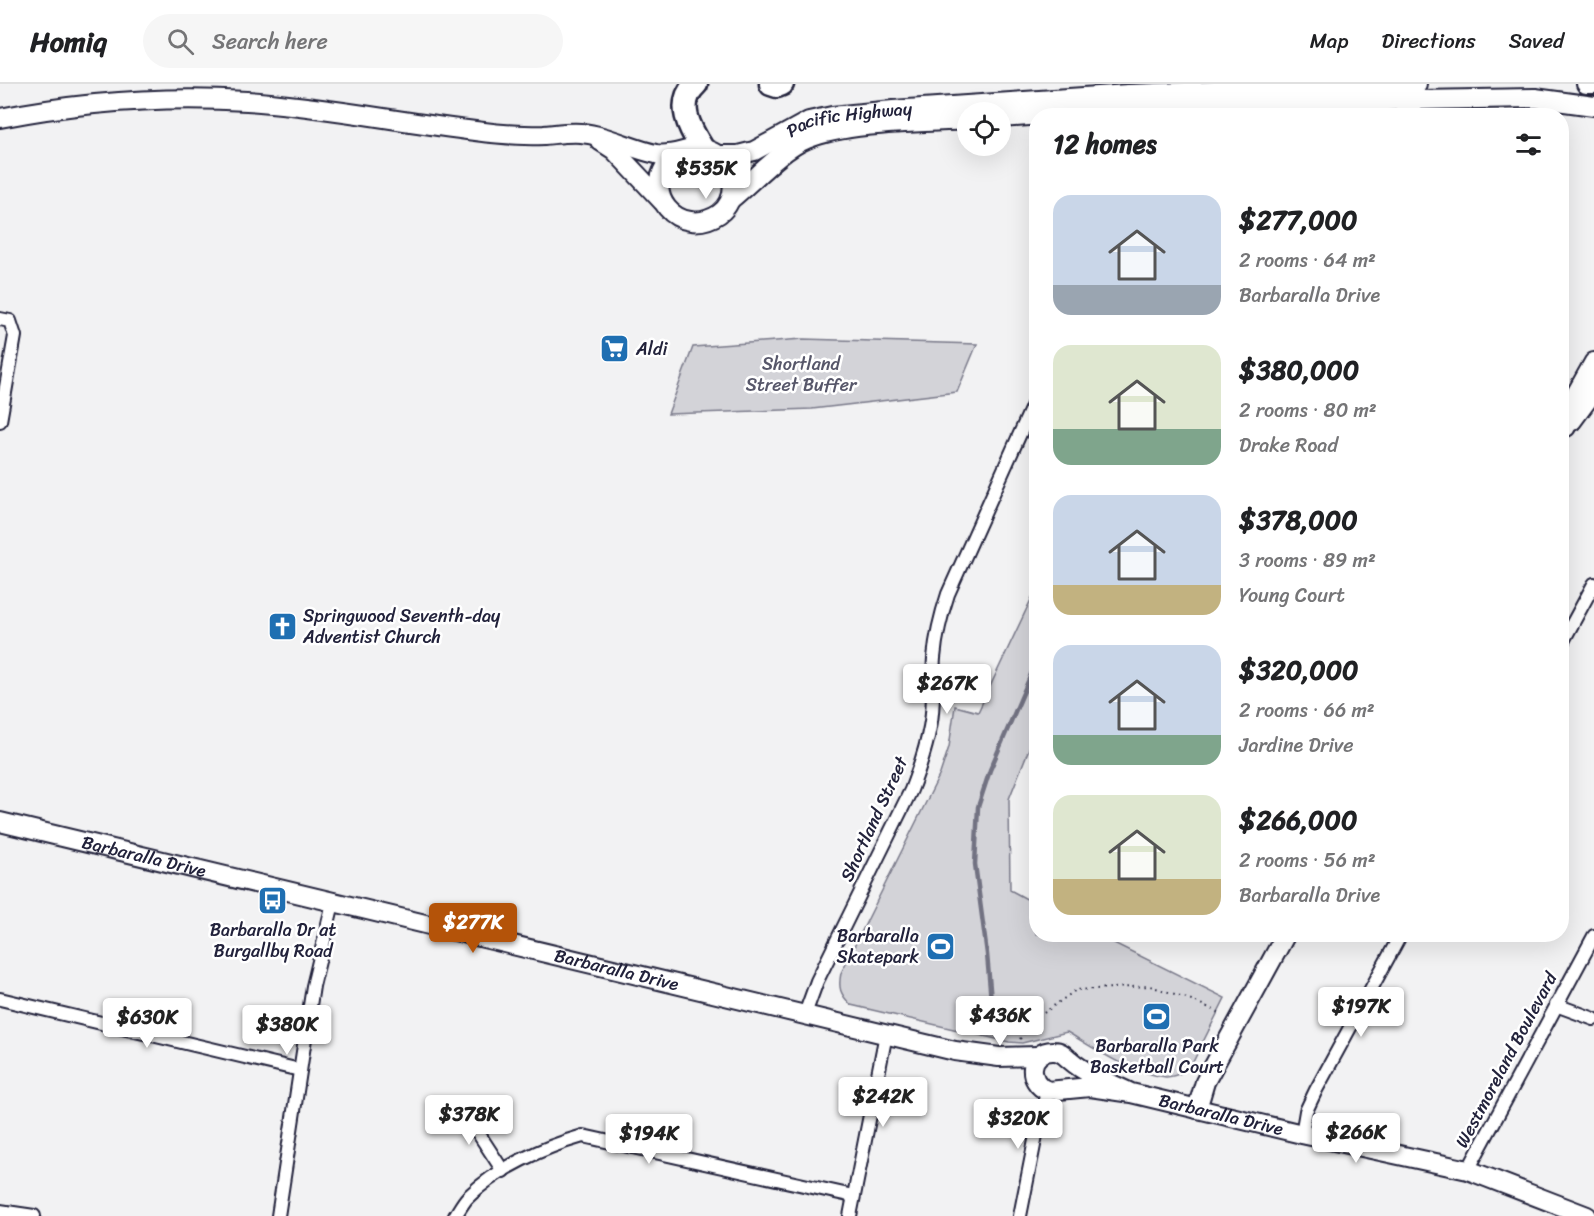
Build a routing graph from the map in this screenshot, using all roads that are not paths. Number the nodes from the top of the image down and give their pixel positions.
1 (696, 84) edge
2 (771, 84) edge
3 (782, 84) edge
4 (1586, 84) edge
5 (1594, 84) edge
6 (1416, 96) edge
7 (1594, 106) edge
8 (1199, 108) edge
9 (1011, 117) edge
10 (1029, 117) edge
11 (0, 118) edge
12 (957, 121) edge
13 (591, 135) junction
14 (711, 151) junction
15 (676, 153) junction
16 (731, 199) junction
17 (662, 201) junction
18 (0, 319) edge
19 (1594, 362) edge
20 (1594, 391) edge
21 (1029, 414) edge
22 (1569, 416) edge
23 (0, 421) edge
24 (1569, 425) edge
25 (1594, 584) edge
26 (1569, 630) edge
27 (0, 822) edge
28 (333, 903) junction
29 (1594, 936) edge
30 (1282, 942) edge
31 (1397, 942) edge
32 (0, 999) edge
33 (1556, 1005) junction
34 (806, 1014) junction
35 (1594, 1019) edge
36 (886, 1034) junction
37 (955, 1051) junction
38 (1038, 1056) junction
39 (1069, 1059) junction
40 (300, 1070) junction
41 (1032, 1076) junction
42 (1056, 1090) junction
43 (1131, 1093) junction
44 (460, 1105) dead end
45 (1197, 1109) junction
46 (1302, 1134) junction
47 (1468, 1170) junction
48 (503, 1171) junction
49 (853, 1196) junction
50 (0, 1211) edge
51 (34, 1216) edge
52 (278, 1216) edge
53 (455, 1216) edge
54 (850, 1216) edge
55 (1020, 1216) edge
56 (1587, 1216) edge

1 - 14 highway
2 - 3 highway
4 - 5 street
6 - 7 street, Pacific Highway
6 - 8 street, Pacific Highway
6 - 14 street, Pacific Highway
9 - 10 street, Pacific Highway
11 - 13 street
12 - 16 street, Pacific Highway
13 - 15 street
13 - 17 street
14 - 15 street
14 - 16 street
15 - 17 street
16 - 17 street
18 - 23 street
19 - 22 street
20 - 24 street
21 - 34 street, Shortland Street
25 - 26 street
27 - 28 street, Barbaralla Drive
28 - 34 street, Barbaralla Drive
28 - 40 street
29 - 33 street, Westmoreland Boulevard
30 - 45 street
31 - 46 street
32 - 40 street
33 - 35 street
33 - 47 street, Westmoreland Boulevard
34 - 36 street, Barbaralla Drive
36 - 37 street, Barbaralla Drive
36 - 49 street
37 - 38 street, Barbaralla Drive
37 - 41 street, Barbaralla Drive
38 - 39 street, Barbaralla Drive
38 - 41 street
39 - 42 street
39 - 43 street, Barbaralla Drive
40 - 52 street
41 - 42 street, Barbaralla Drive
42 - 43 street, Barbaralla Drive
42 - 55 street
43 - 45 street, Barbaralla Drive
44 - 48 street
45 - 46 street, Barbaralla Drive
46 - 47 street, Barbaralla Drive
47 - 56 street, Barbaralla Drive
48 - 49 street
48 - 53 street
49 - 54 street
50 - 51 street

